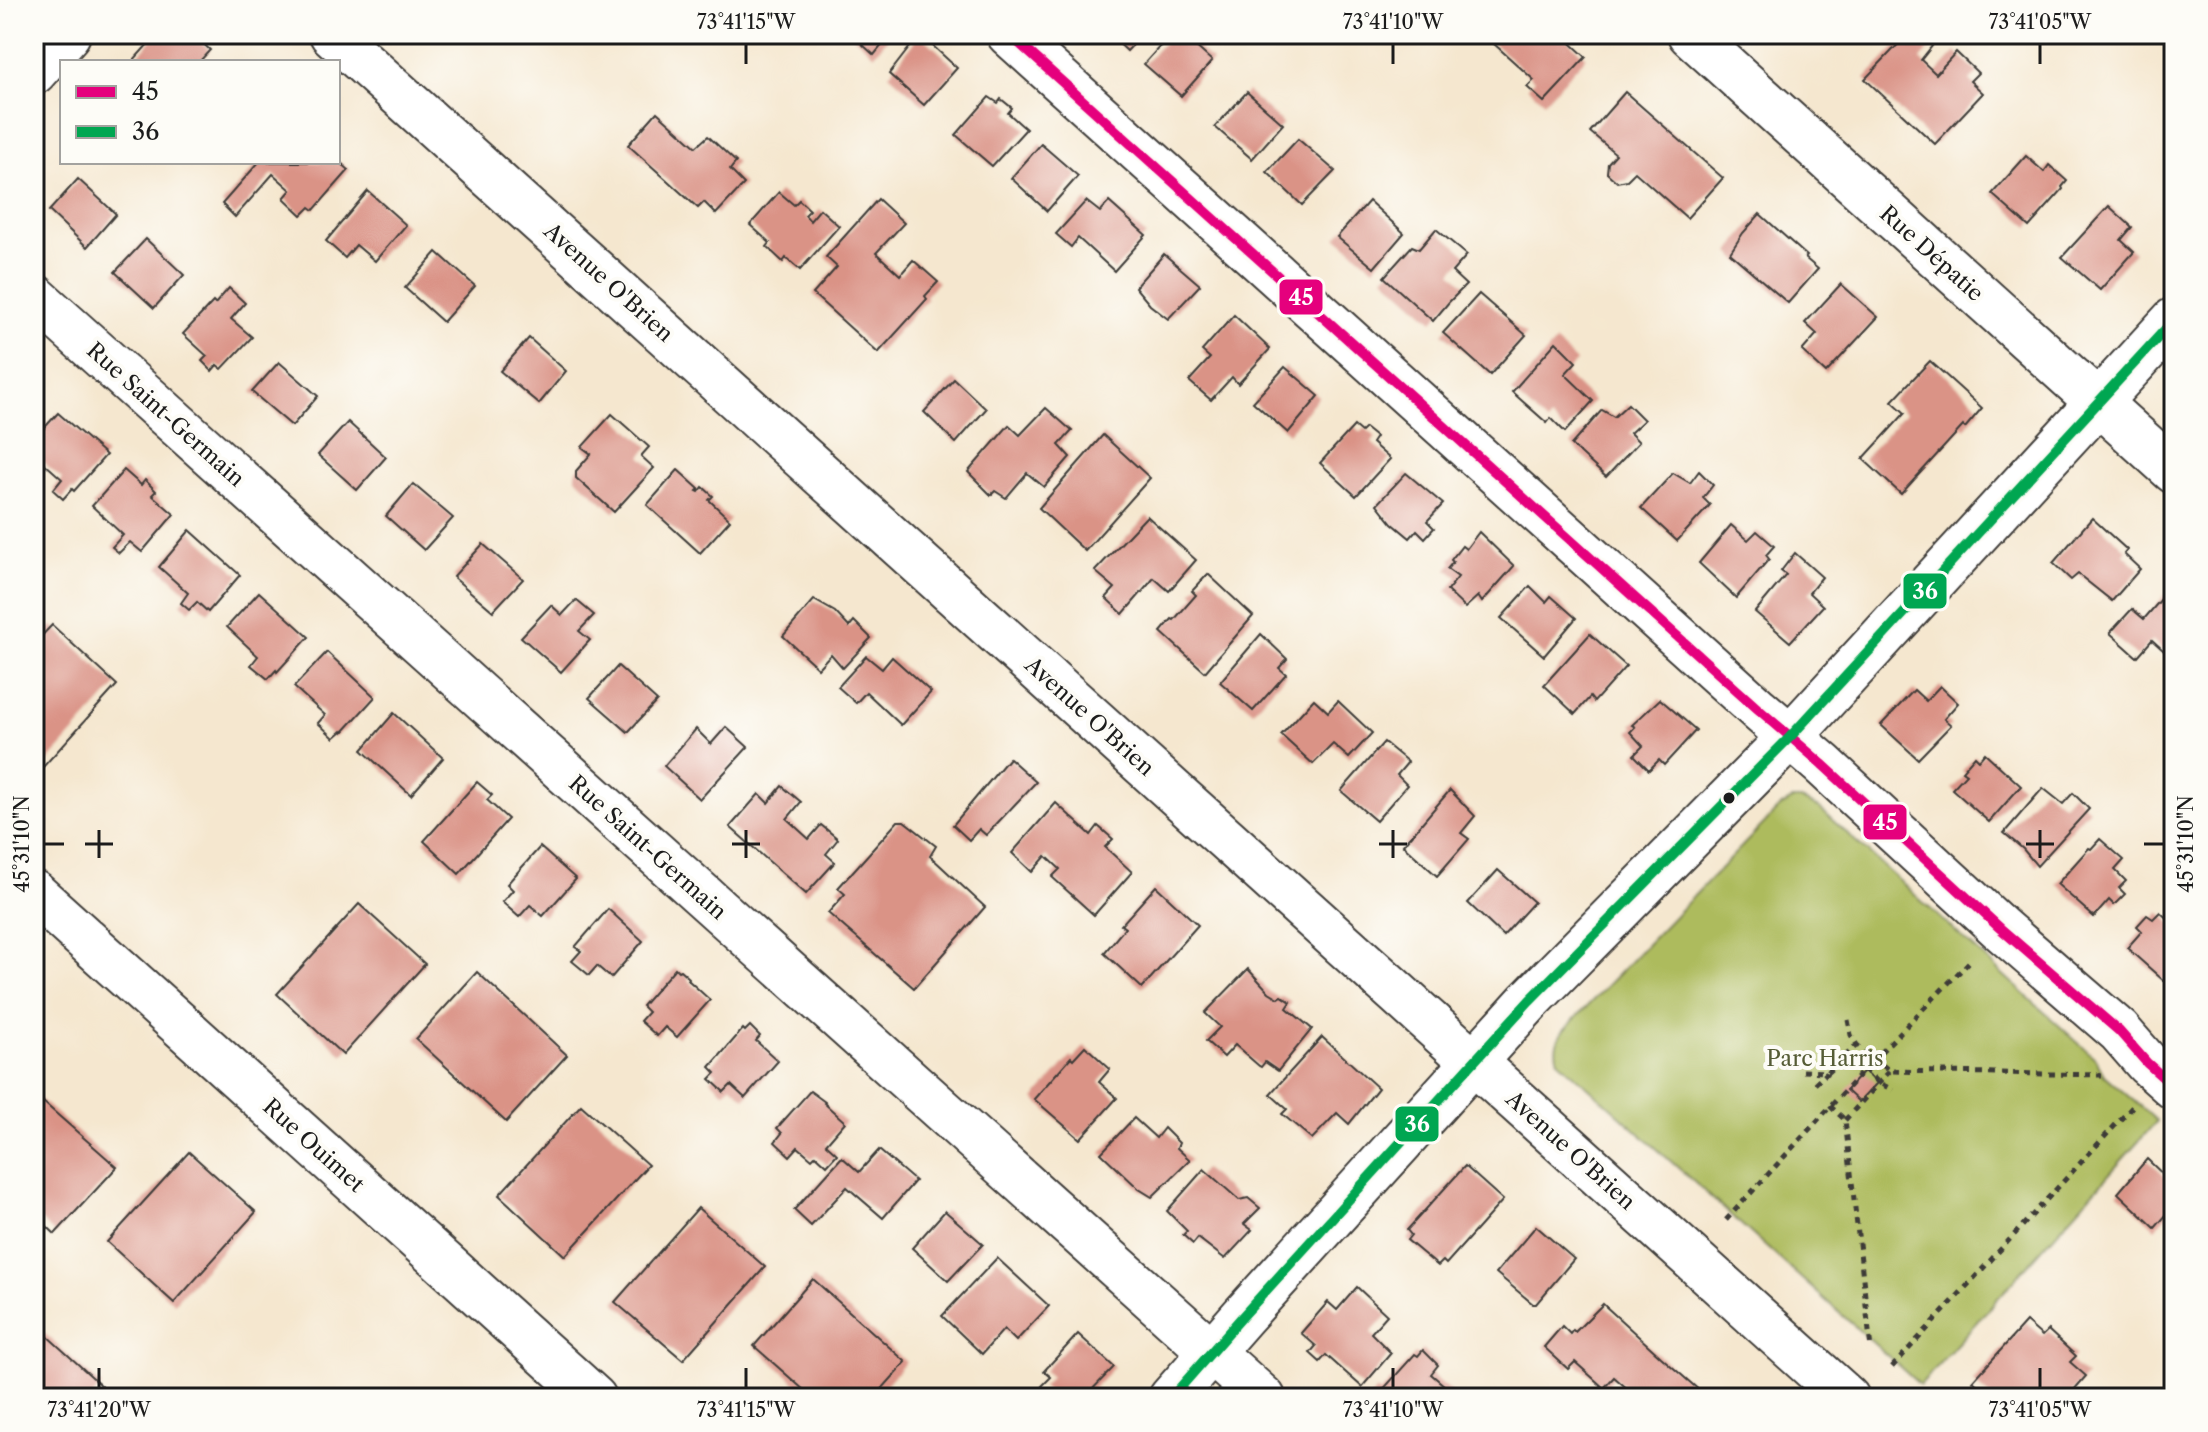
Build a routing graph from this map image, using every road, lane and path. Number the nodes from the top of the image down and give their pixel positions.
1 (68, 34) edge
2 (332, 34) edge
3 (1009, 34) edge
4 (1690, 34) edge
5 (34, 72) edge
6 (34, 296) edge
7 (2174, 320) edge
8 (2099, 402) junction
9 (2174, 471) edge
10 (1790, 737) junction
11 (34, 893) edge
12 (1979, 953) dead end
13 (1848, 1020) dead end
14 (1857, 1045) junction
15 (1874, 1059) junction
16 (1473, 1061) junction
17 (1864, 1069) junction
18 (1803, 1071) dead end
19 (1890, 1071) junction
20 (1828, 1072) junction
21 (2110, 1073) dead end
22 (1879, 1083) junction
23 (1815, 1084) dead end
24 (1893, 1090) dead end
25 (2157, 1093) edge
26 (1830, 1106) junction
27 (1845, 1120) junction
28 (1726, 1220) dead end
29 (1871, 1349) dead end
30 (1211, 1352) junction
31 (1892, 1367) dead end
32 (594, 1398) edge
33 (1171, 1398) edge
34 (1263, 1398) edge
35 (1847, 1398) edge

1 - 5 street
2 - 16 street, Avenue O'Brien
3 - 10 street
4 - 8 street, Rue Dépatie
6 - 30 street, Rue Saint-Germain
7 - 8 street
8 - 9 street, Rue Dépatie
8 - 10 street
10 - 16 street
10 - 25 street
11 - 32 street, Rue Ouimet
12 - 15 path
13 - 14 path
14 - 15 path
14 - 20 path
15 - 17 path
15 - 19 path
16 - 30 street
16 - 35 street, Avenue O'Brien
17 - 22 path
17 - 26 path
18 - 20 path
19 - 21 path
19 - 22 path
20 - 23 path
22 - 24 path
22 - 27 path
25 - 31 path
26 - 27 path
26 - 28 path
27 - 29 path
30 - 33 street
30 - 34 street, Rue Saint-Germain

